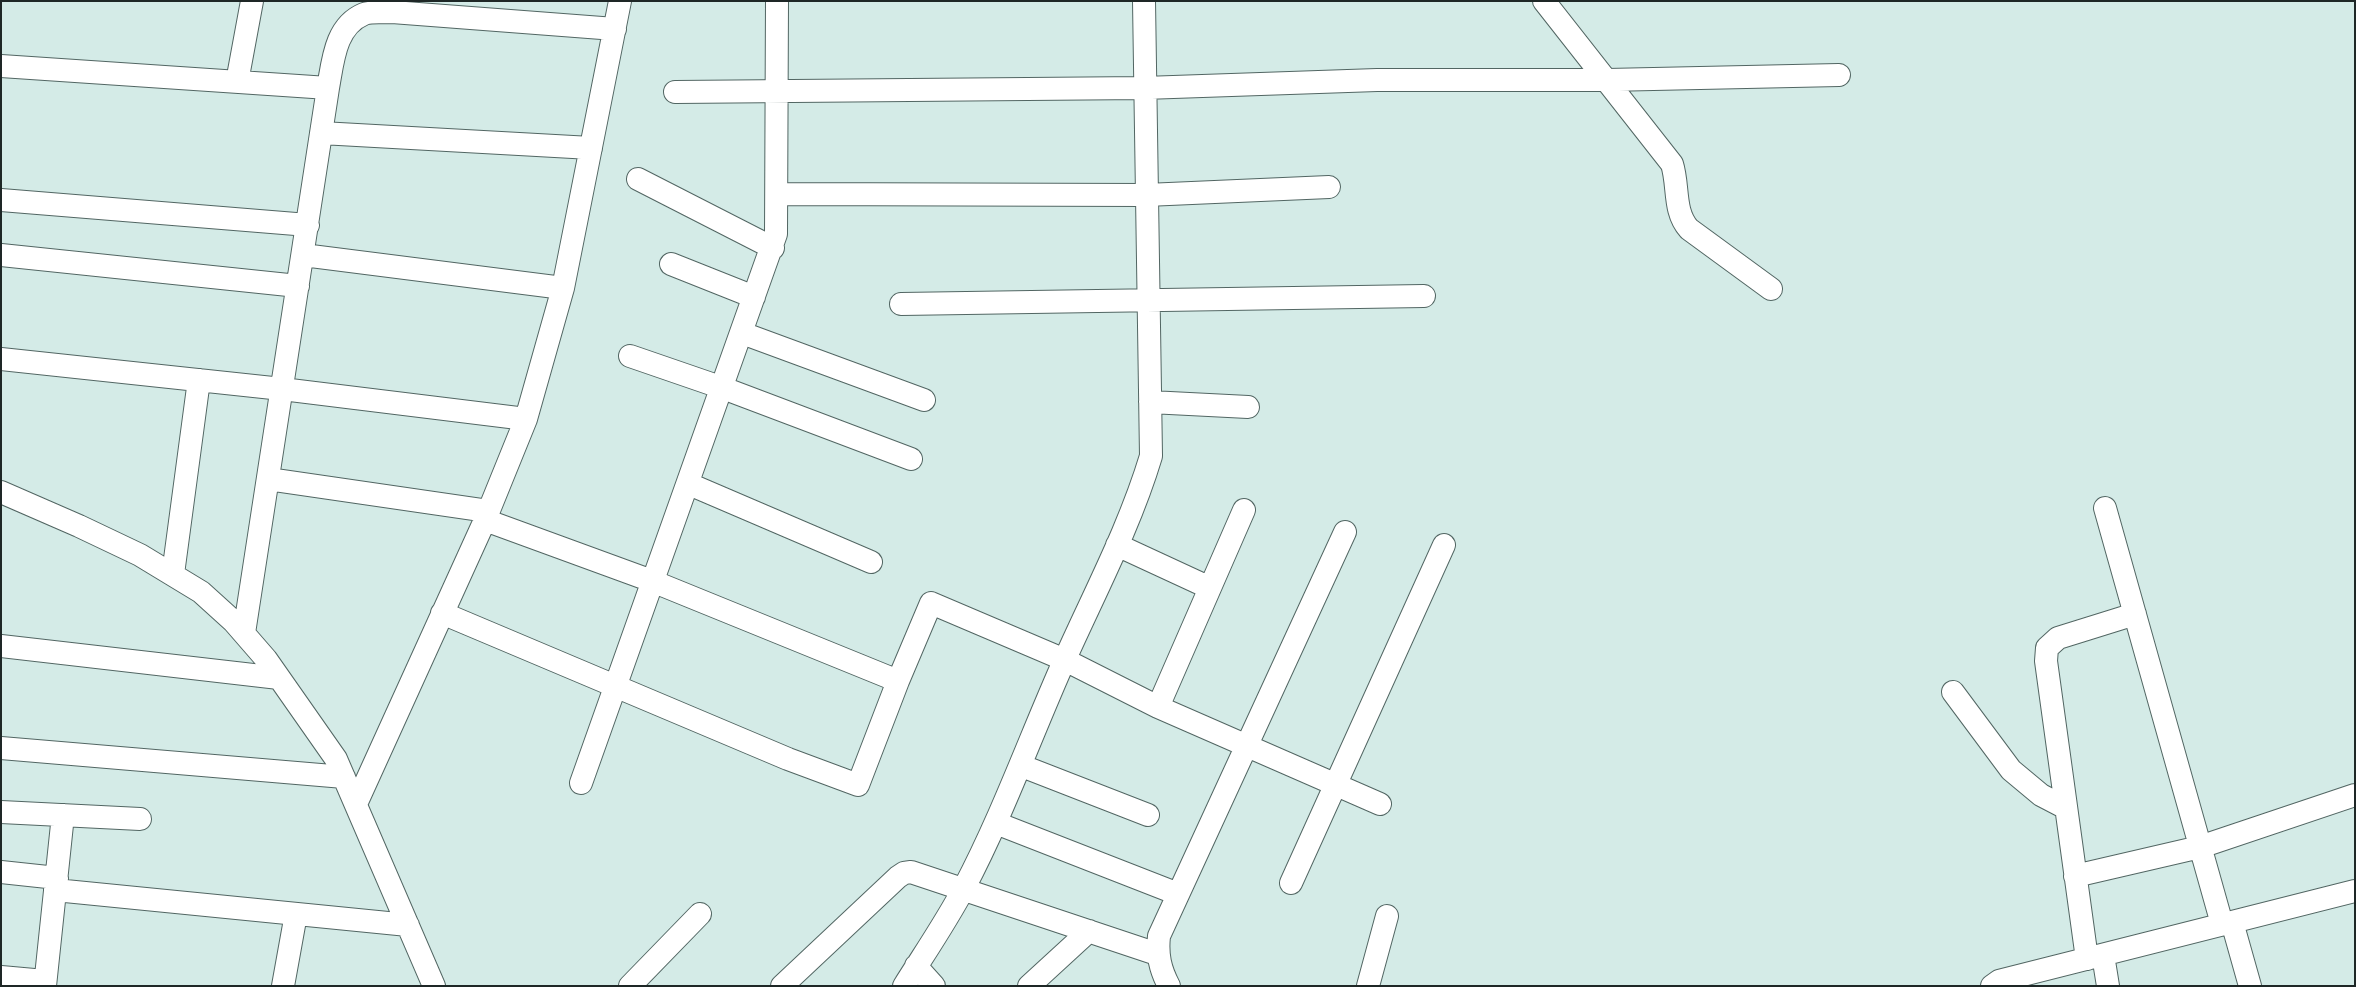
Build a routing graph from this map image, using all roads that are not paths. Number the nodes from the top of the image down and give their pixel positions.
1 (252, 1) edge
2 (620, 1) edge
3 (778, 1) edge
4 (1144, 1) edge
5 (1544, 1) edge
6 (615, 29) junction
7 (1, 66) edge
8 (1839, 75) dead end
9 (1607, 80) junction
10 (237, 82) junction
11 (328, 88) junction
12 (1144, 88) junction
13 (778, 91) junction
14 (676, 92) dead end
15 (321, 133) junction
16 (591, 148) junction
17 (638, 179) dead end
18 (1329, 187) dead end
19 (777, 194) junction
20 (1146, 195) junction
21 (1, 200) edge
22 (308, 225) junction
23 (773, 248) junction
24 (1, 255) edge
25 (303, 255) junction
26 (671, 264) dead end
27 (298, 286) junction
28 (563, 288) junction
29 (1771, 289) dead end
30 (1424, 296) dead end
31 (754, 298) junction
32 (1148, 300) junction
33 (901, 304) dead end
34 (742, 333) junction
35 (630, 356) dead end
36 (1, 359) edge
37 (200, 380) junction
38 (722, 388) junction
39 (282, 389) junction
40 (924, 400) dead end
41 (1150, 402) junction
42 (1248, 407) dead end
43 (526, 419) junction
44 (911, 459) dead end
45 (268, 479) junction
46 (689, 484) junction
47 (1, 492) edge
48 (2105, 508) dead end
49 (1244, 510) dead end
50 (486, 516) junction
51 (1345, 532) dead end
52 (1117, 545) junction
53 (1444, 545) dead end
54 (871, 562) dead end
55 (173, 574) junction
56 (652, 581) junction
57 (1210, 588) junction
58 (442, 613) junction
59 (2135, 614) junction
60 (244, 633) junction
61 (1, 646) edge
62 (1065, 660) junction
63 (279, 678) junction
64 (898, 681) junction
65 (616, 685) junction
66 (1953, 692) dead end
67 (1158, 707) junction
68 (1246, 746) junction
69 (1, 748) edge
70 (1022, 766) junction
71 (344, 777) junction
72 (581, 784) dead end
73 (1336, 785) junction
74 (2355, 795) edge
75 (356, 804) junction
76 (1380, 804) dead end
77 (2066, 808) junction
78 (1, 812) edge
79 (63, 815) junction
80 (1148, 815) dead end
81 (140, 820) dead end
82 (996, 823) junction
83 (2200, 846) junction
84 (1, 872) edge
85 (2076, 876) junction
86 (1292, 883) dead end
87 (56, 884) junction
88 (964, 889) junction
89 (2355, 891) edge
90 (1178, 894) junction
91 (296, 914) junction
92 (700, 914) dead end
93 (1387, 916) dead end
94 (2227, 923) junction
95 (408, 925) junction
96 (1089, 931) junction
97 (1157, 954) junction
98 (2095, 957) junction
99 (916, 966) junction
100 (1, 977) edge
101 (792, 983) edge
102 (45, 984) edge
103 (283, 986) edge
104 (434, 986) edge
105 (630, 986) edge
106 (904, 986) edge
107 (934, 986) edge
108 (1028, 986) edge
109 (1169, 986) edge
110 (1368, 986) edge
111 (1992, 986) edge
112 (2108, 986) edge
113 (2250, 986) edge

1 - 10 street
2 - 6 street
3 - 13 street
4 - 12 street
5 - 9 street
6 - 11 street
6 - 16 street
7 - 10 street
8 - 9 street
9 - 12 street
9 - 29 street
10 - 11 street
11 - 15 street
12 - 13 street
12 - 20 street
13 - 14 street
13 - 19 street
15 - 16 street
15 - 22 street
16 - 28 street
17 - 23 street
18 - 20 street
19 - 20 street
19 - 23 street
20 - 32 street
21 - 22 street
22 - 25 street
23 - 31 street
24 - 27 street
25 - 27 street
25 - 28 street
26 - 31 street
27 - 39 street
28 - 43 street
30 - 32 street
31 - 34 street
32 - 33 street
32 - 41 street
34 - 38 street
34 - 40 street
35 - 38 street
36 - 37 street
37 - 39 street
37 - 55 street
38 - 44 street
38 - 46 street
39 - 43 street
39 - 45 street
41 - 42 street
41 - 52 street
43 - 50 street
45 - 50 street
45 - 60 street
46 - 54 street
46 - 56 street
47 - 55 street
48 - 59 street
49 - 57 street
50 - 56 street
50 - 58 street
51 - 68 street
52 - 57 street
52 - 62 street
53 - 73 street
55 - 60 street
56 - 64 street
56 - 65 street
57 - 67 street
58 - 65 street
58 - 75 street
59 - 77 street
59 - 83 street
60 - 63 street
61 - 63 street
62 - 64 street
62 - 67 street
62 - 70 street
63 - 71 street
64 - 65 street
65 - 72 street
66 - 77 street
67 - 68 street
68 - 73 street
68 - 90 street
69 - 71 street
70 - 80 street
70 - 82 street
71 - 75 street
73 - 76 street
73 - 86 street
74 - 83 street
75 - 95 street
77 - 85 street
78 - 79 street
79 - 81 street
79 - 87 street
82 - 88 street
82 - 90 street
83 - 85 street
83 - 94 street
84 - 87 street
85 - 98 street
87 - 91 street
87 - 102 street
88 - 96 street
88 - 99 street
88 - 101 street
89 - 94 street
90 - 97 street
91 - 95 street
91 - 103 street
92 - 105 street
93 - 110 street
94 - 98 street
94 - 113 street
95 - 104 street
96 - 97 street
96 - 108 street
97 - 109 street
98 - 111 street
98 - 112 street
99 - 106 street
99 - 107 street
100 - 102 street

